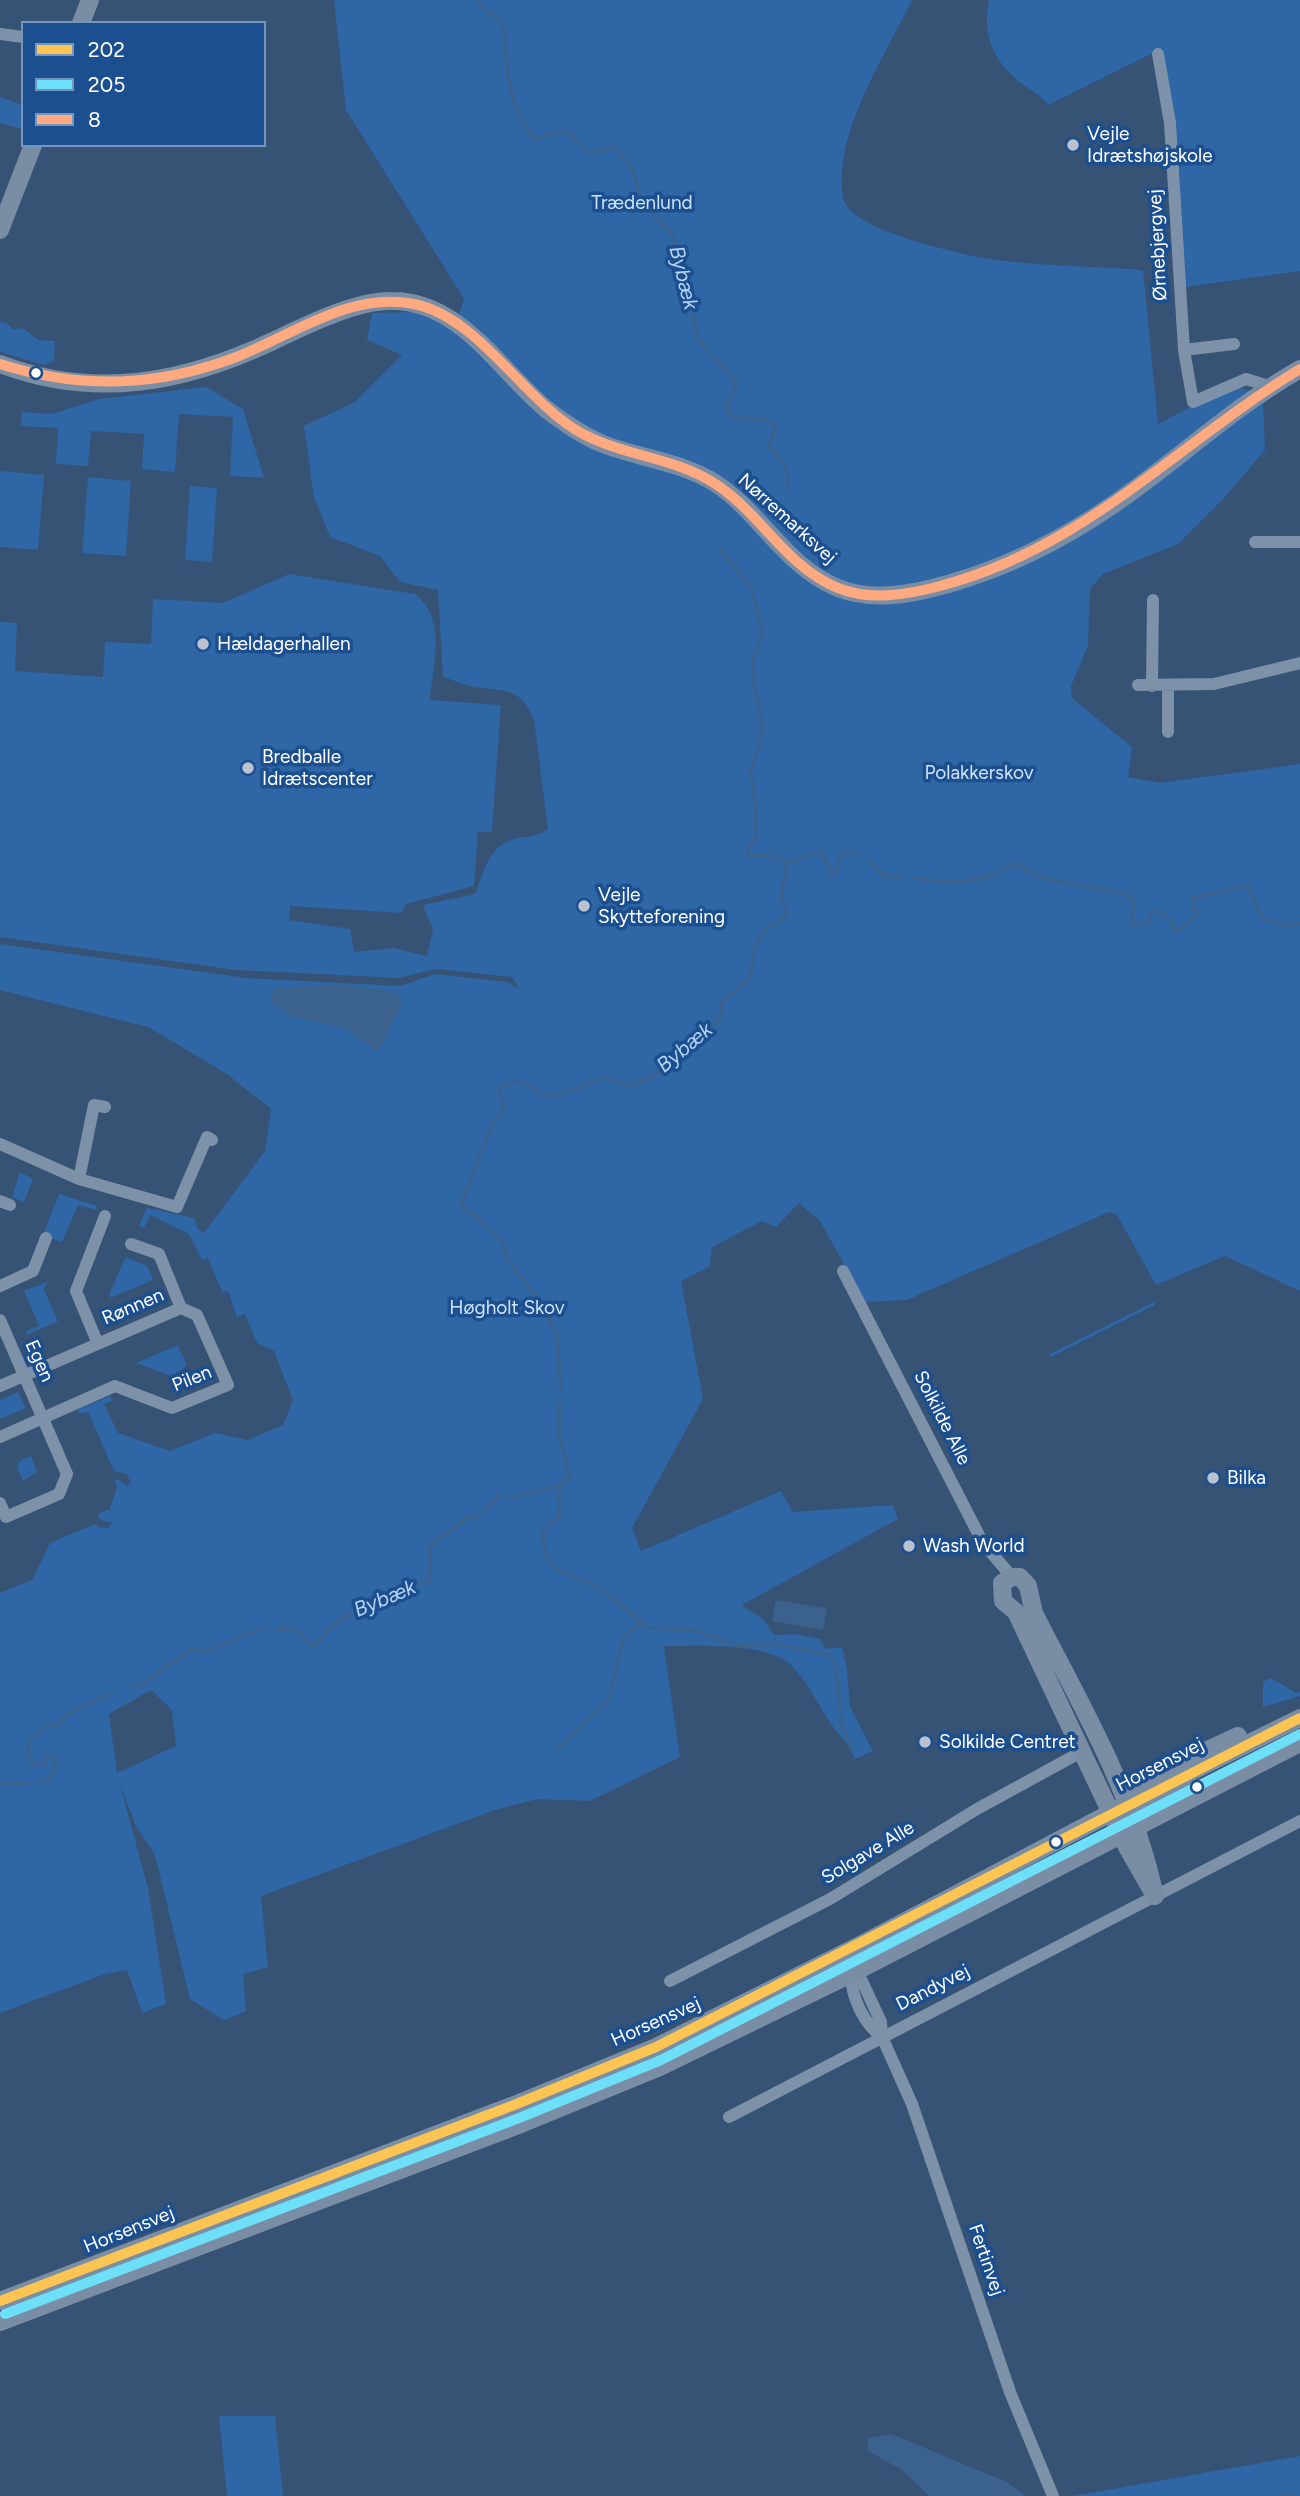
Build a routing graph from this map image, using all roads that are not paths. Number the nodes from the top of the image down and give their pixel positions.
1 (90, 0) edge
2 (81, 21) edge
3 (0, 34) edge
4 (21, 37) edge
5 (1158, 54) dead end
6 (32, 147) edge
7 (0, 230) edge
8 (1234, 344) dead end
9 (1184, 350) junction
10 (0, 364) edge
11 (1300, 369) edge
12 (1269, 386) junction
13 (1255, 542) dead end
14 (1300, 542) edge
15 (1153, 600) dead end
16 (1300, 663) edge
17 (1138, 685) dead end
18 (1153, 685) junction
19 (1168, 686) junction
20 (1168, 732) dead end
21 (105, 1107) dead end
22 (212, 1140) dead end
23 (0, 1144) edge
24 (79, 1179) junction
25 (104, 1216) dead end
26 (46, 1238) dead end
27 (131, 1244) dead end
28 (843, 1270) dead end
29 (0, 1286) edge
30 (181, 1308) junction
31 (0, 1320) edge
32 (98, 1344) junction
33 (24, 1376) junction
34 (0, 1386) edge
35 (43, 1418) junction
36 (0, 1437) edge
37 (0, 1503) edge
38 (1007, 1580) junction
39 (1298, 1719) edge
40 (1300, 1743) edge
41 (1083, 1751) junction
42 (1125, 1814) junction
43 (1300, 1821) edge
44 (975, 1886) junction
45 (1156, 1896) junction
46 (841, 1955) junction
47 (670, 1981) dead end
48 (851, 1981) junction
49 (882, 2037) junction
50 (729, 2117) dead end
51 (0, 2301) edge
52 (0, 2322) edge
53 (1053, 2496) edge

1 - 2 main road
3 - 4 street
5 - 9 street, Ørnebjergvej
6 - 7 main road
8 - 9 street
9 - 12 street, Ørnebjergvej
10 - 12 main road, Nørremarksvej
11 - 12 main road, Nørremarksvej
13 - 14 street
15 - 18 street
16 - 19 street
17 - 18 street
18 - 19 street
19 - 20 street
21 - 24 street
22 - 24 street
23 - 24 street
25 - 32 street, Rønnen
26 - 29 street
27 - 30 street, Rønnen
28 - 38 street, Solkilde Alle
30 - 32 street, Rønnen
30 - 35 street, Pilen
31 - 33 street, Egen
32 - 33 street, Rønnen
33 - 34 street, Rønnen
33 - 35 street, Egen
35 - 36 street
35 - 37 street, Egen
38 - 41 main road, Solkilde Alle
38 - 42 main road, Solkilde Alle
39 - 42 main road, Horsensvej
39 - 42 main road
40 - 42 main road, Horsensvej
41 - 42 main road, Solkilde Alle
41 - 47 street, Solgave Alle
42 - 44 main road, Horsensvej
42 - 45 main road
42 - 48 main road, Horsensvej
43 - 45 street, Dandyvej
44 - 46 main road, Horsensvej
44 - 48 main road
45 - 49 street, Dandyvej
46 - 48 main road
46 - 51 main road, Horsensvej
48 - 49 street, Fertinvej
48 - 52 main road, Horsensvej
49 - 50 street, Dandyvej
49 - 53 street, Fertinvej

